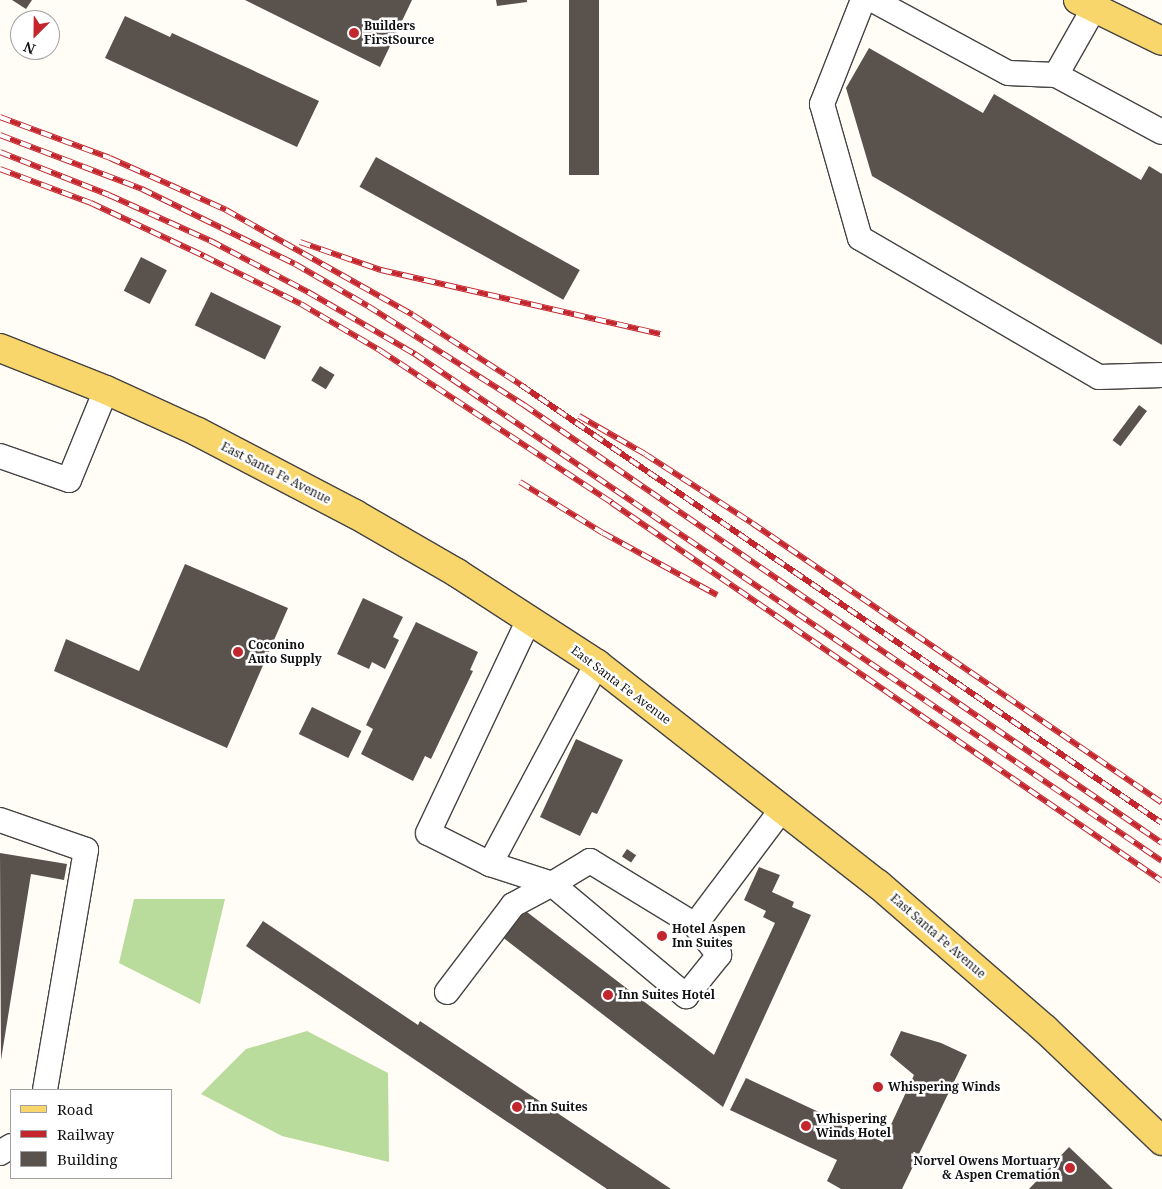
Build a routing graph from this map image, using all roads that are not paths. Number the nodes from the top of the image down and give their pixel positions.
1 (864, 0) edge
2 (872, 0) edge
3 (1086, 4) edge
4 (1162, 41) edge
5 (1056, 75) junction
6 (1162, 132) edge
7 (0, 348) edge
8 (1162, 375) edge
9 (106, 390) junction
10 (0, 456) edge
11 (528, 619) junction
12 (597, 664) junction
13 (783, 808) junction
14 (0, 820) edge
15 (490, 864) junction
16 (552, 884) junction
17 (695, 925) junction
18 (447, 992) dead end
19 (45, 1089) edge
20 (1162, 1142) edge

1 - 8 lane
2 - 5 lane
3 - 4 main road
3 - 5 lane
5 - 6 lane
7 - 9 main road, East Santa Fe Avenue
9 - 10 lane
9 - 11 main road, East Santa Fe Avenue
11 - 12 main road, East Santa Fe Avenue
11 - 15 lane
12 - 13 main road, East Santa Fe Avenue
12 - 15 lane
13 - 17 lane
13 - 20 main road, East Santa Fe Avenue
14 - 19 lane
15 - 16 lane
16 - 17 lane
16 - 17 lane
16 - 18 lane

